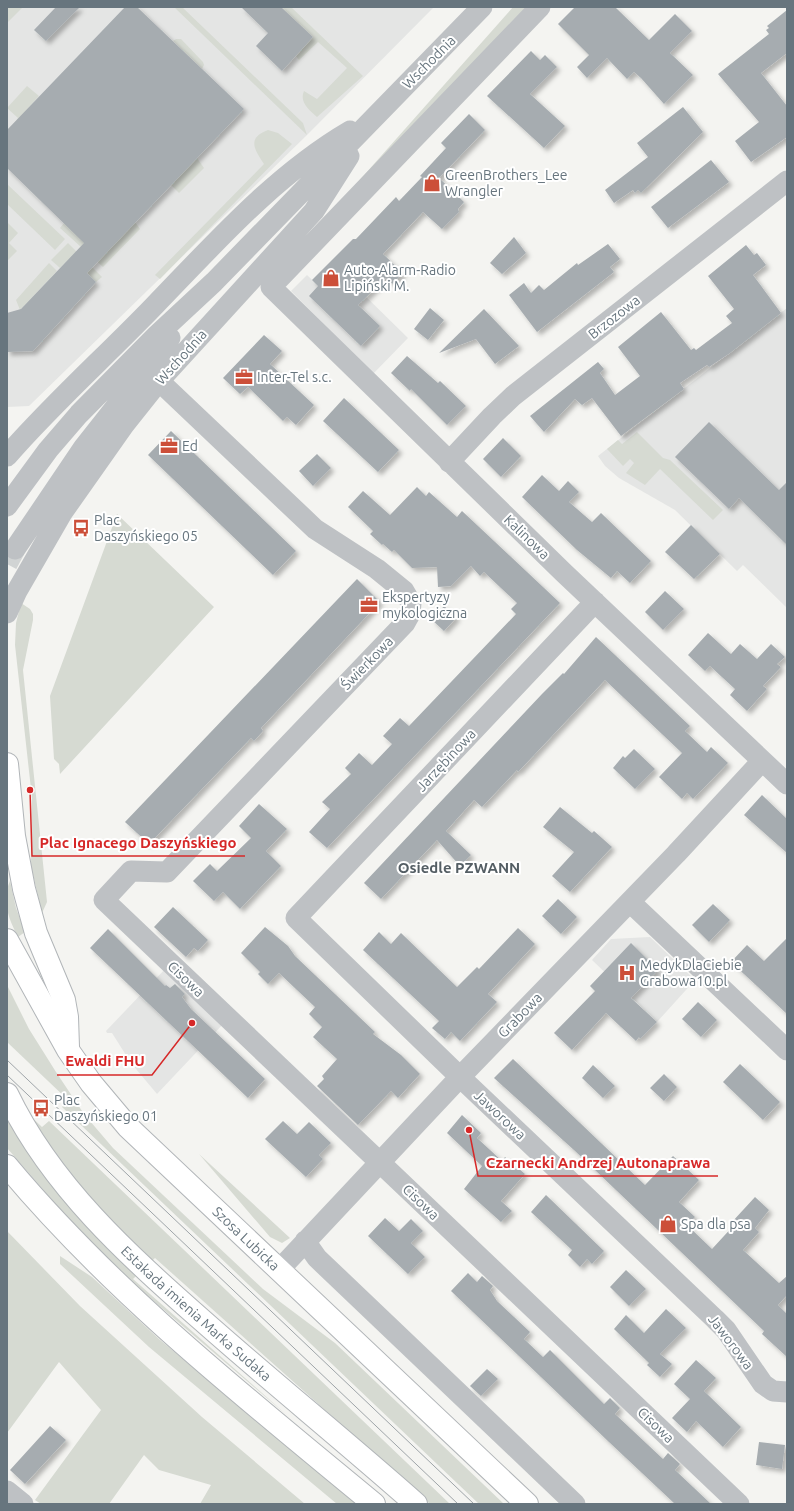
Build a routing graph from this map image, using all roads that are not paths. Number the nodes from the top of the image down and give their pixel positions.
1 (482, 7) edge
2 (540, 7) edge
3 (375, 116) junction
4 (787, 181) edge
5 (214, 282) junction
6 (159, 381) junction
7 (9, 451) edge
8 (449, 462) junction
9 (7, 506) edge
10 (15, 549) tunnel mouth
11 (595, 602) junction
12 (7, 613) edge
13 (762, 760) junction
14 (7, 764) edge
15 (787, 784) edge
16 (11, 844) edge
17 (104, 900) joint
18 (630, 902) junction
19 (296, 918) joint
20 (7, 940) edge
21 (68, 1050) junction
22 (787, 1050) edge
23 (460, 1077) junction
24 (7, 1094) edge
25 (380, 1163) junction
26 (7, 1166) edge
27 (305, 1241) junction
28 (279, 1270) junction
29 (787, 1392) edge
30 (7, 1491) edge
31 (23, 1504) edge
32 (374, 1504) edge
33 (416, 1504) edge
34 (527, 1504) edge
35 (575, 1504) edge
36 (739, 1504) edge

1 - 3 street, Wschodnia
2 - 8 street, Kalinowa
3 - 5 street, Wschodnia
3 - 6 street, Wschodnia
3 - 7 street, Wschodnia
4 - 8 street, Brzozowa
5 - 9 street, Wschodnia
5 - 10 street, Wschodnia
6 - 12 street, Wschodnia
6 - 17 street, Świerkowa
8 - 11 street, Kalinowa
11 - 13 street, Kalinowa
11 - 19 street, Jarzębinowa
13 - 15 street, Kalinowa
13 - 18 street, Grabowa
14 - 16 main road
16 - 21 main road
17 - 25 street, Cisowa
18 - 22 street
18 - 23 street, Grabowa
19 - 23 street, Jaworowa
20 - 21 main road, Szosa Lubicka
21 - 28 main road, Szosa Lubicka
23 - 25 street, Grabowa
23 - 29 street, Jaworowa
24 - 33 main road, Estakada imienia Marka Sudaka
25 - 27 street, Grabowa
25 - 36 street, Cisowa
26 - 32 main road
27 - 28 street, Grabowa
27 - 35 street
28 - 34 main road, Szosa Lubicka
30 - 31 street

